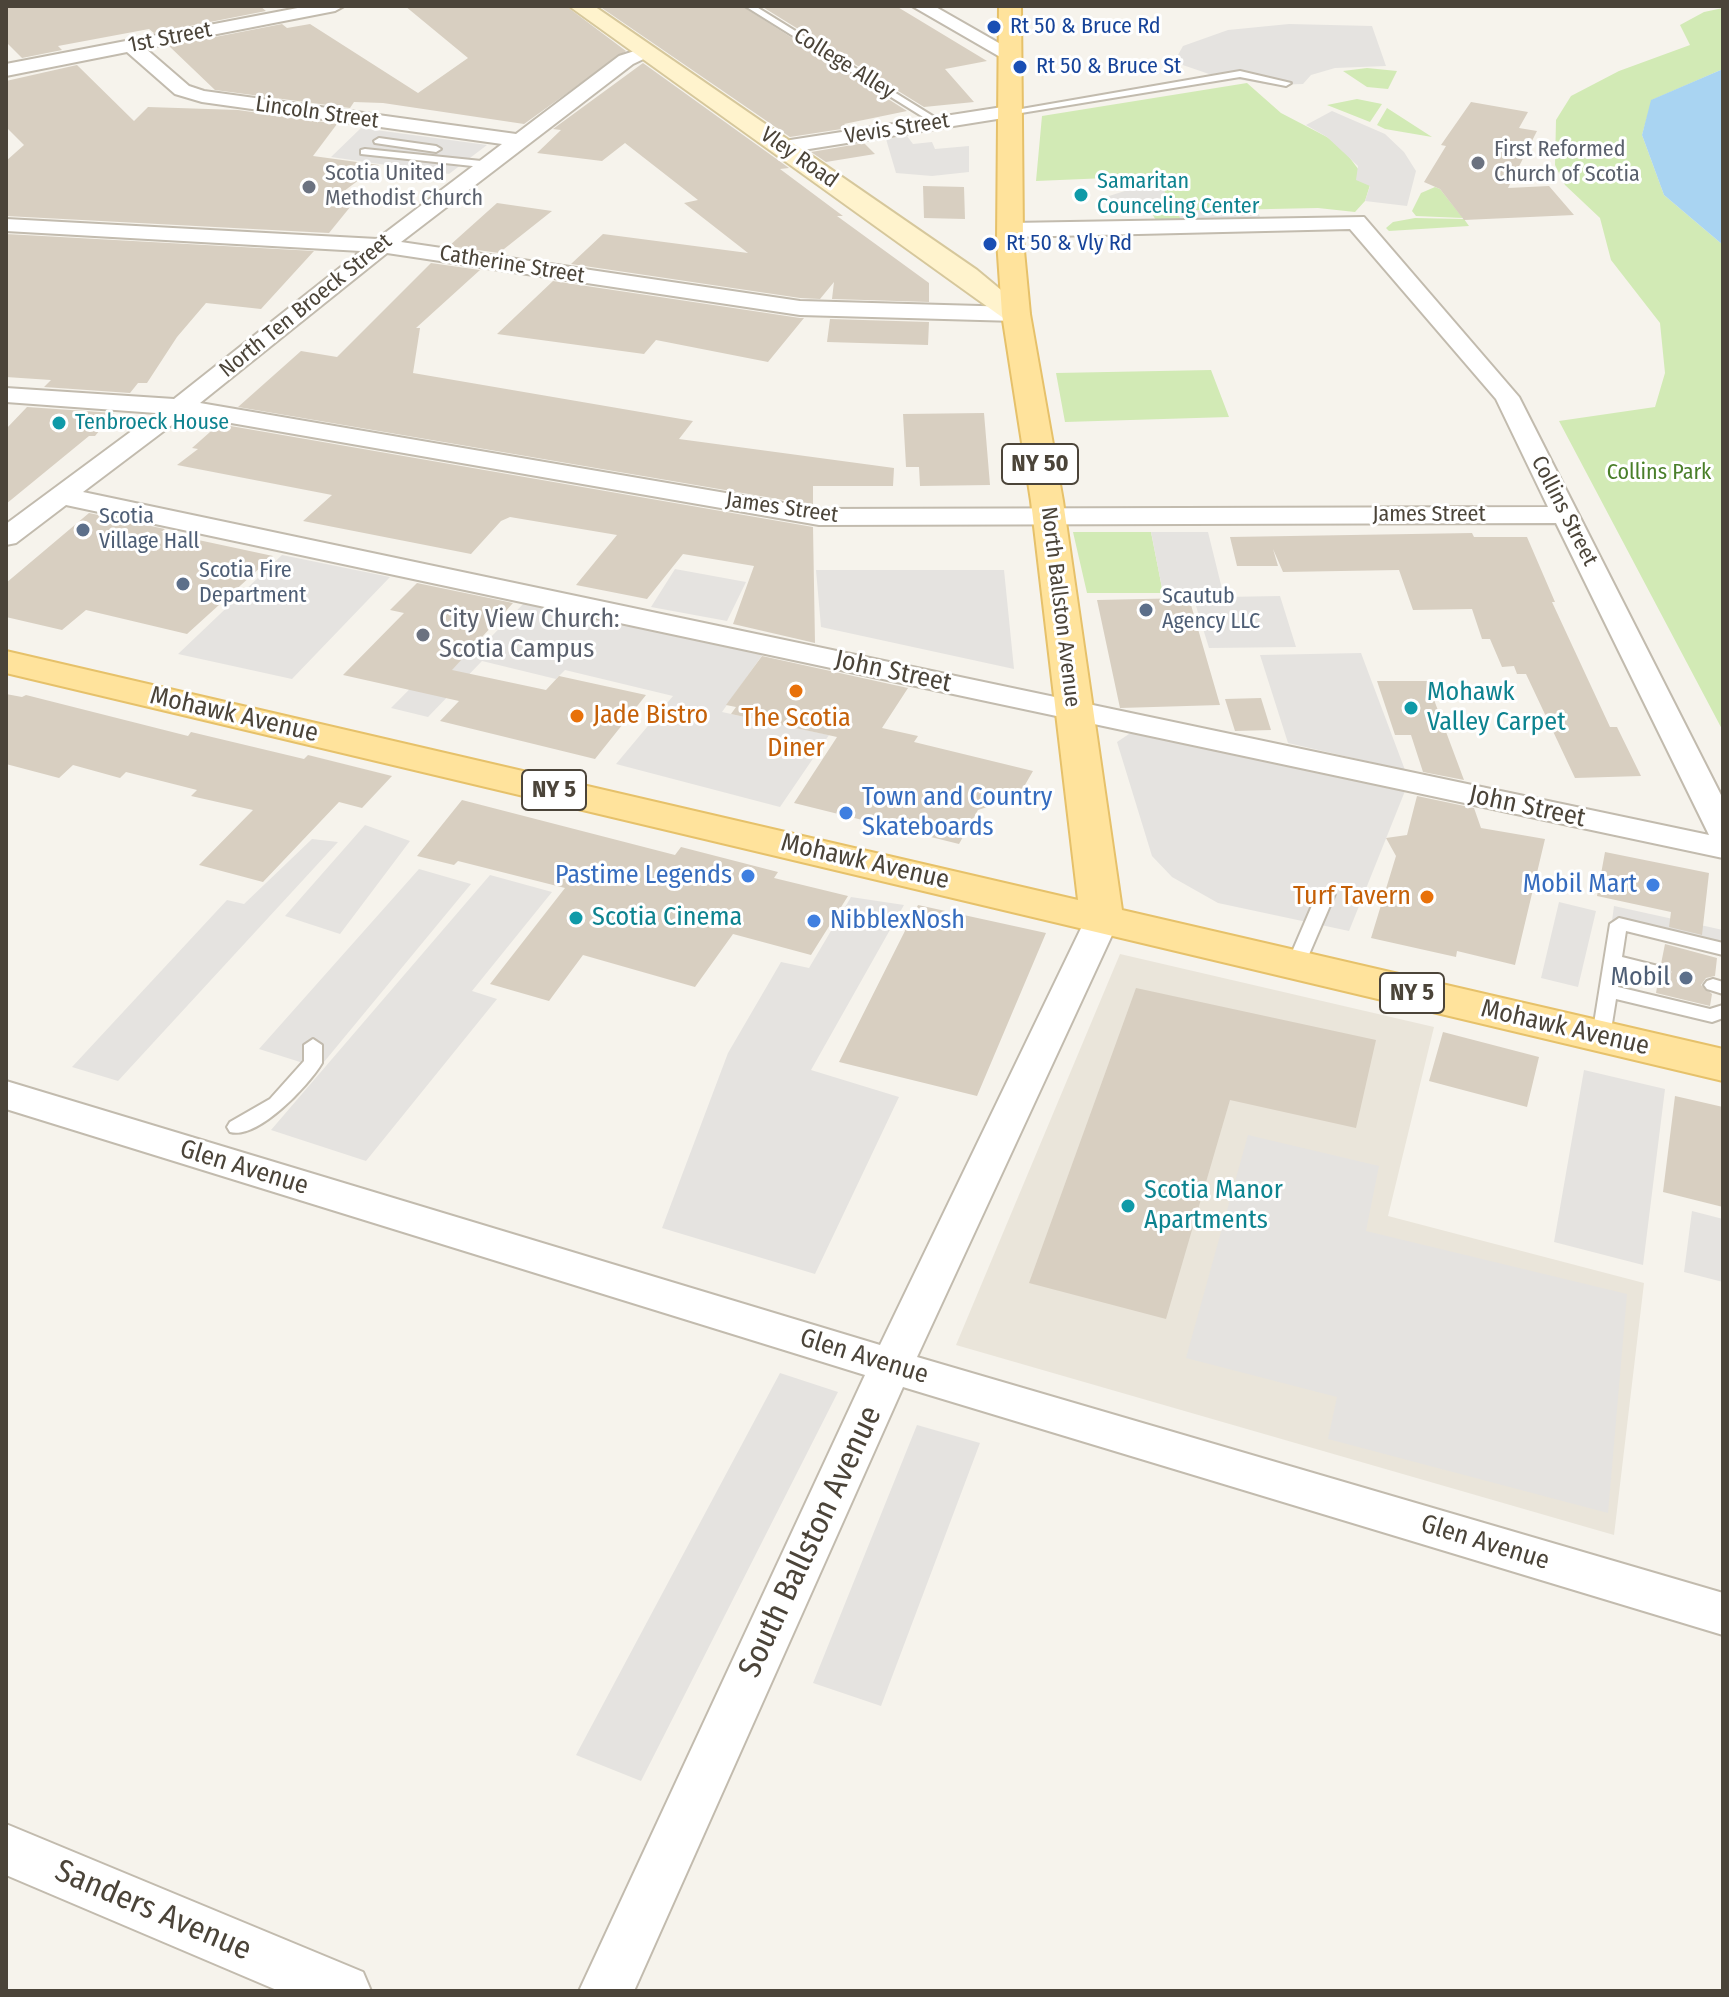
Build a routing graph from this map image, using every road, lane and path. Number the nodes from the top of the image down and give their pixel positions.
1 (335, 6) edge
2 (580, 6) edge
3 (749, 6) edge
4 (921, 6) edge
5 (1010, 6) edge
6 (193, 14) dead end
7 (214, 30) junction
8 (131, 46) junction
9 (647, 53) junction
10 (1009, 54) junction
11 (6, 70) edge
12 (1286, 83) dead end
13 (1009, 112) junction
14 (939, 123) junction
15 (401, 125) junction
16 (379, 141) junction
17 (521, 141) junction
18 (784, 147) junction
19 (463, 160) junction
20 (491, 165) junction
21 (6, 225) edge
22 (1011, 230) junction
23 (383, 246) junction
24 (1016, 314) junction
25 (6, 395) edge
26 (180, 407) junction
27 (62, 496) junction
28 (1566, 515) junction
29 (1049, 518) junction
30 (6, 537) edge
31 (6, 662) edge
32 (1074, 711) junction
33 (1723, 831) edge
34 (1723, 848) edge
35 (1326, 894) dead end
36 (1102, 920) junction
37 (1723, 949) edge
38 (1613, 961) junction
39 (1295, 966) junction
40 (1660, 972) dead end
41 (1608, 991) junction
42 (1723, 1011) edge
43 (1601, 1036) junction
44 (313, 1045) dead end
45 (1723, 1065) edge
46 (6, 1095) edge
47 (237, 1127) dead end
48 (891, 1366) junction
49 (1723, 1614) edge
50 (6, 1849) edge
51 (344, 1991) edge
52 (606, 1991) edge

1 - 7 street, 1st Street
2 - 9 street, Vley Road
3 - 14 lane, College Alley
4 - 10 street
5 - 10 main road, North Ballston Avenue / NY 50
6 - 7 street
7 - 8 street, 1st Street
8 - 11 street, 1st Street
8 - 15 street, Lincoln Street
9 - 17 street, North Ten Broeck Street
9 - 18 street, Vley Road
10 - 13 main road, North Ballston Avenue / NY 50
12 - 13 lane
13 - 14 street, Vevis Street
13 - 22 main road, North Ballston Avenue / NY 50
14 - 18 street, Vevis Street
15 - 16 lane
15 - 17 street, Lincoln Street
16 - 19 lane
16 - 19 lane
17 - 20 street, North Ten Broeck Street
18 - 24 street, Vley Road
19 - 20 lane
20 - 23 street, North Ten Broeck Street
21 - 23 street, Catherine Street
22 - 24 main road, North Ballston Avenue / NY 50
22 - 28 street, Collins Street
23 - 24 street, Catherine Street
23 - 26 street, North Ten Broeck Street
24 - 29 main road, North Ballston Avenue / NY 50
25 - 26 street, James Street
26 - 27 street, North Ten Broeck Street
26 - 29 street, James Street
27 - 30 street, North Ten Broeck Street
27 - 32 street, John Street
28 - 29 street, James Street
28 - 33 street, Collins Street
29 - 32 main road, North Ballston Avenue / NY 50
31 - 36 main road, Mohawk Avenue / NY 5
32 - 34 street, John Street
32 - 36 main road, North Ballston Avenue / NY 50
35 - 39 lane
36 - 39 main road, Mohawk Avenue / NY 5
36 - 48 street, South Ballston Avenue
37 - 38 lane
38 - 40 lane
38 - 41 lane
39 - 43 main road, Mohawk Avenue / NY 5
41 - 42 lane
41 - 43 lane
43 - 45 main road, Mohawk Avenue / NY 5
44 - 47 lane
46 - 48 street, Glen Avenue
48 - 49 street, Glen Avenue
48 - 52 street, South Ballston Avenue
50 - 51 street, Sanders Avenue

